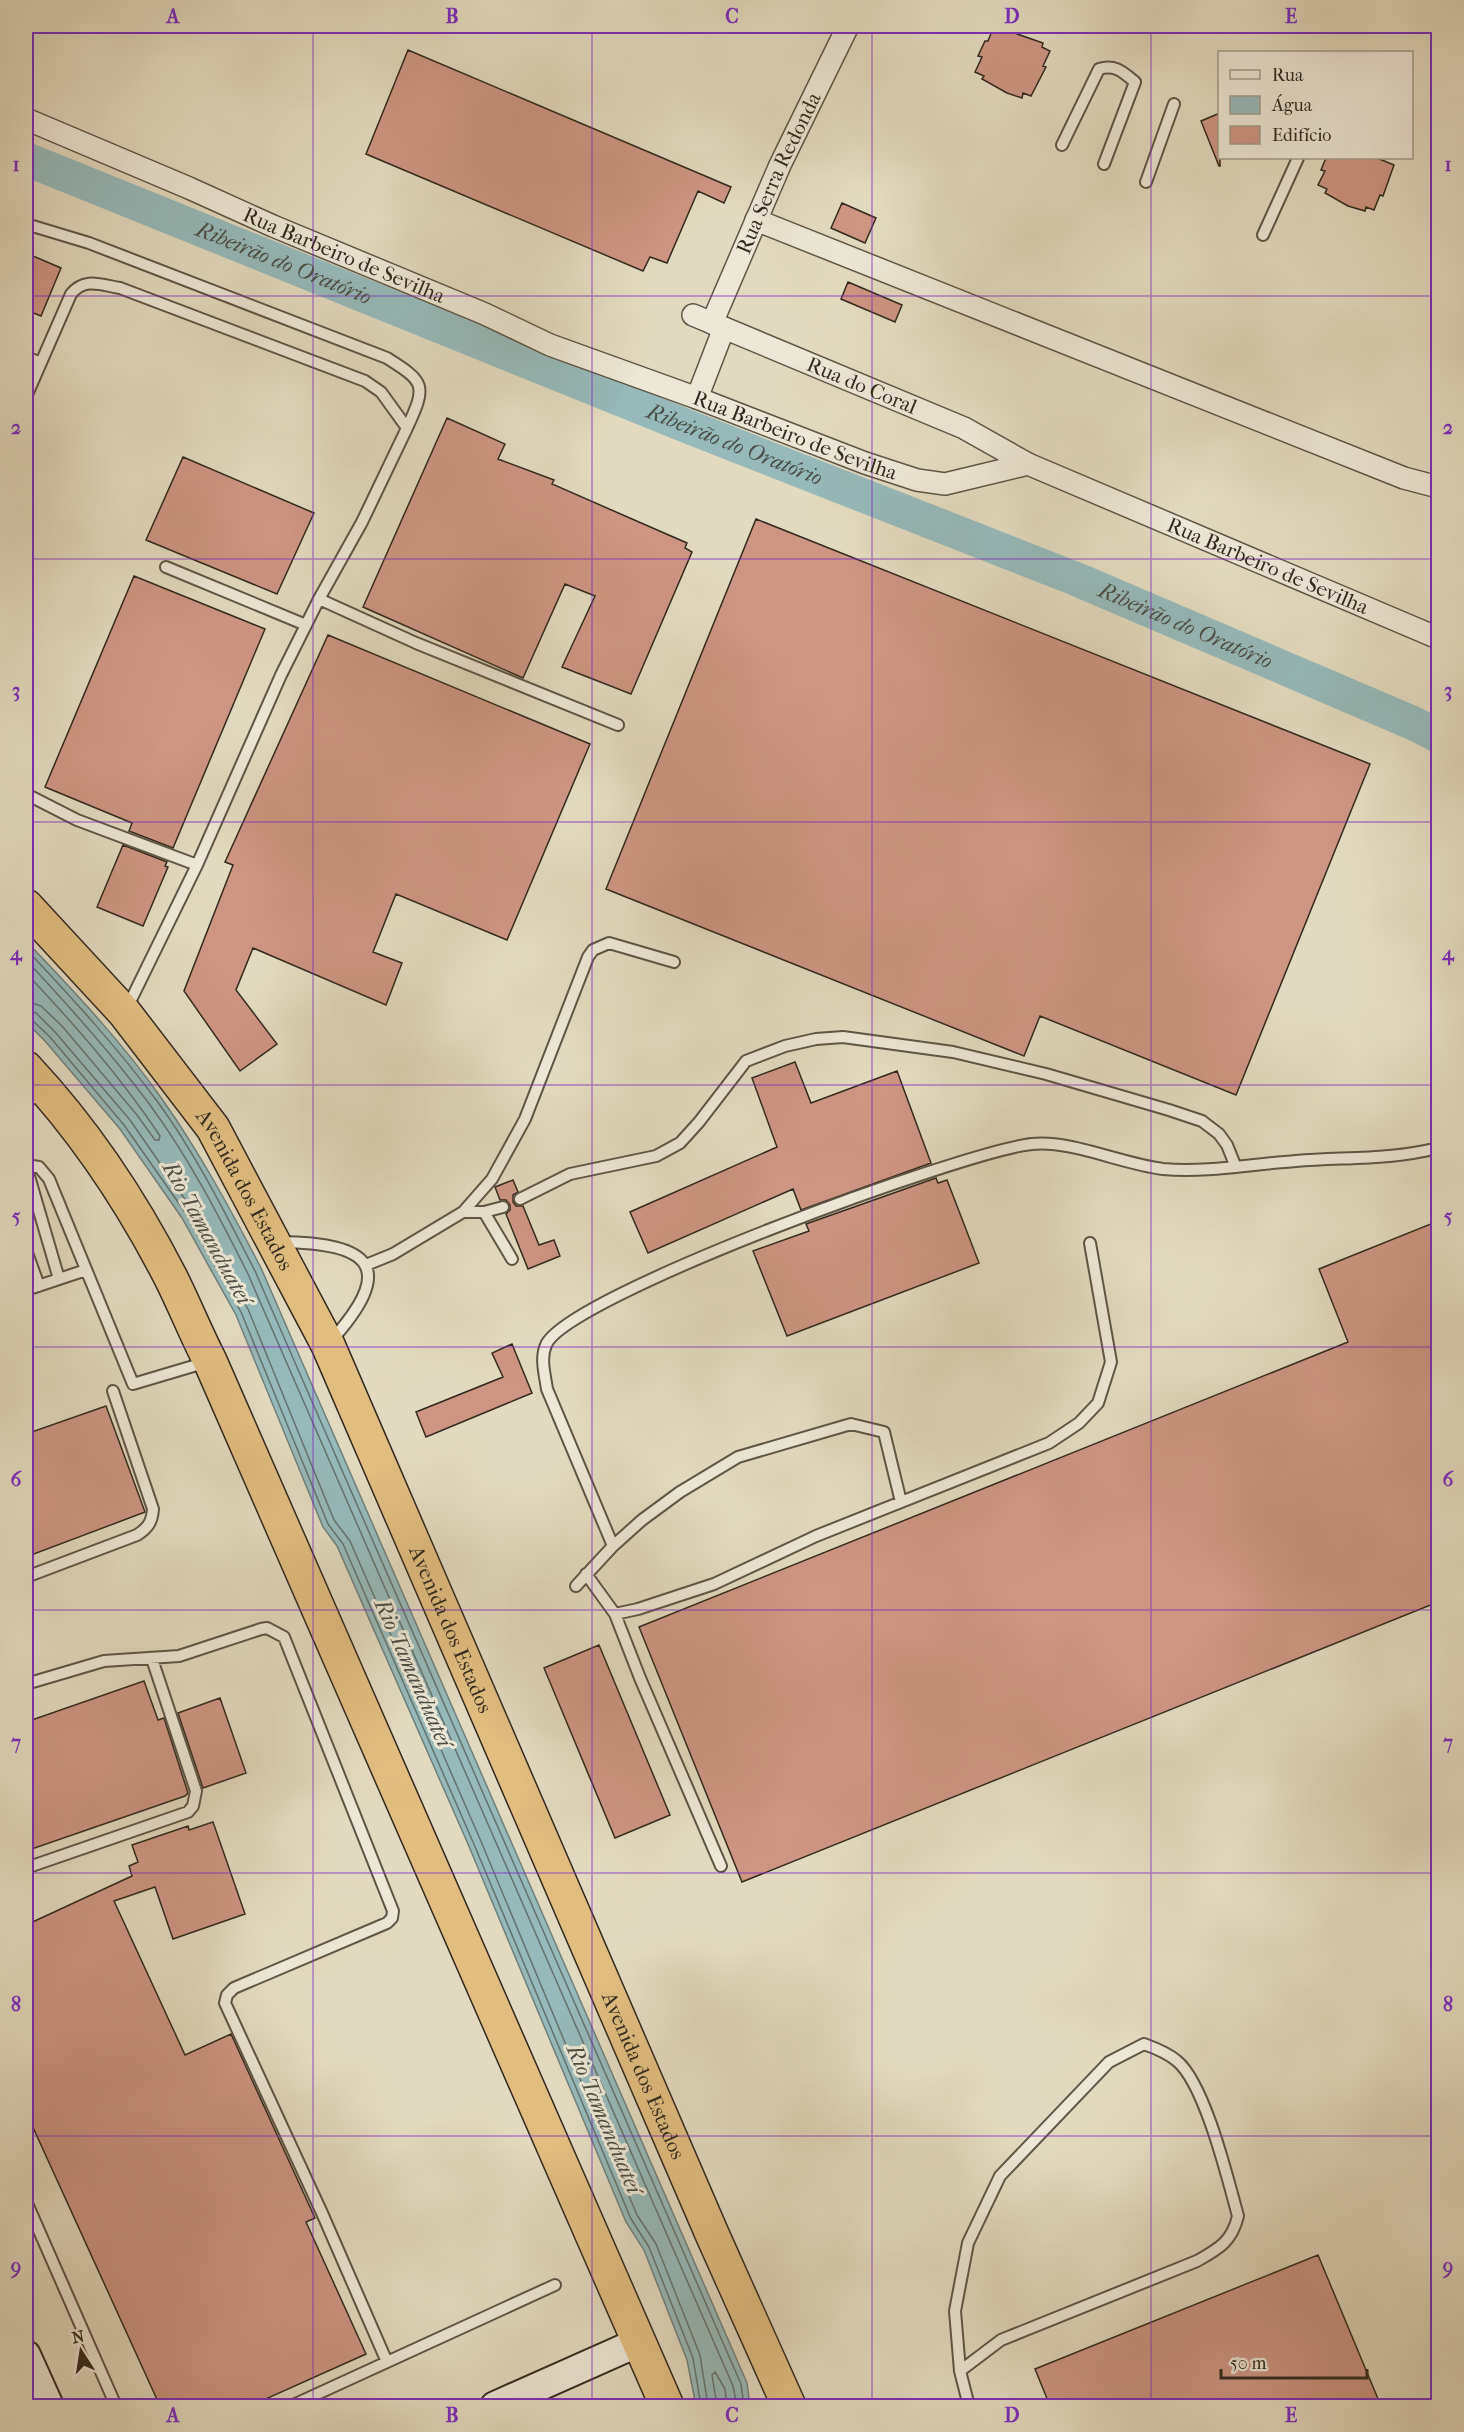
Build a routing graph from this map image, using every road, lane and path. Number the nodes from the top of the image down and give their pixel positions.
1 (848, 26) edge
2 (1174, 104) dead end
3 (26, 119) edge
4 (1062, 145) dead end
5 (1298, 159) edge
6 (1104, 164) dead end
7 (1146, 182) dead end
8 (756, 219) junction
9 (26, 224) edge
10 (1263, 235) dead end
11 (710, 322) junction
12 (26, 357) edge
13 (41, 363) junction
14 (26, 397) edge
15 (697, 398) junction
16 (407, 428) junction
17 (1028, 464) junction
18 (1438, 487) edge
19 (166, 567) dead end
20 (319, 599) junction
21 (306, 625) junction
22 (1438, 638) edge
23 (618, 725) dead end
24 (26, 794) edge
25 (197, 865) junction
26 (26, 906) edge
27 (674, 962) dead end
28 (124, 1012) junction
29 (26, 1068) edge
30 (37, 1097) edge
31 (1438, 1148) edge
32 (26, 1165) edge
33 (1234, 1166) junction
34 (520, 1199) dead end
35 (503, 1207) dead end
36 (463, 1212) junction
37 (484, 1212) junction
38 (276, 1242) junction
39 (1090, 1243) dead end
40 (26, 1250) edge
41 (512, 1259) dead end
42 (366, 1265) junction
43 (86, 1270) junction
44 (59, 1279) junction
45 (39, 1286) junction
46 (26, 1290) edge
47 (328, 1345) junction
48 (210, 1361) junction
49 (113, 1391) dead end
50 (901, 1502) junction
51 (614, 1546) junction
52 (586, 1574) junction
53 (26, 1577) edge
54 (576, 1586) dead end
55 (615, 1614) junction
56 (152, 1659) junction
57 (26, 1684) edge
58 (721, 1866) dead end
59 (26, 1868) edge
60 (26, 2201) edge
61 (555, 2285) dead end
62 (639, 2342) junction
63 (26, 2355) edge
64 (387, 2362) junction
65 (960, 2371) junction
66 (49, 2406) edge
67 (116, 2406) edge
68 (291, 2406) edge
69 (495, 2406) edge
70 (667, 2406) edge
71 (789, 2406) edge
72 (969, 2406) edge

1 - 8 street, Rua Serra Redonda
2 - 7 lane
3 - 15 street, Rua Barbeiro de Sevilha
4 - 6 lane
5 - 10 lane
8 - 11 street, Rua Serra Redonda
8 - 18 street
9 - 16 lane
11 - 15 street, Rua Serra Redonda
11 - 17 street, Rua do Coral
12 - 13 lane
13 - 14 lane
13 - 16 lane
15 - 17 street, Rua Barbeiro de Sevilha
16 - 20 lane
17 - 22 street, Rua Barbeiro de Sevilha
19 - 21 lane
20 - 21 lane
20 - 23 lane
21 - 25 lane
24 - 25 lane
25 - 28 lane
26 - 28 highway, Avenida dos Estados
27 - 36 lane
28 - 38 highway, Avenida dos Estados
29 - 30 highway
30 - 48 highway
31 - 33 lane
32 - 43 lane
32 - 44 lane
33 - 34 lane
33 - 51 lane
35 - 37 lane
36 - 37 lane
36 - 42 lane
37 - 41 lane
38 - 42 lane
38 - 47 highway, Avenida dos Estados
39 - 50 lane
40 - 45 lane
42 - 47 lane
43 - 44 lane
43 - 48 lane
44 - 45 lane
45 - 46 lane
47 - 71 highway, Avenida dos Estados
48 - 62 highway
49 - 53 lane
50 - 51 lane
50 - 55 lane
51 - 52 lane
52 - 54 lane
52 - 55 lane
55 - 58 lane
56 - 57 lane
56 - 59 lane
56 - 64 lane
60 - 67 lane
61 - 64 lane
62 - 69 main road
62 - 70 highway
63 - 66 main road
64 - 68 lane
65 - 65 lane
65 - 72 lane

